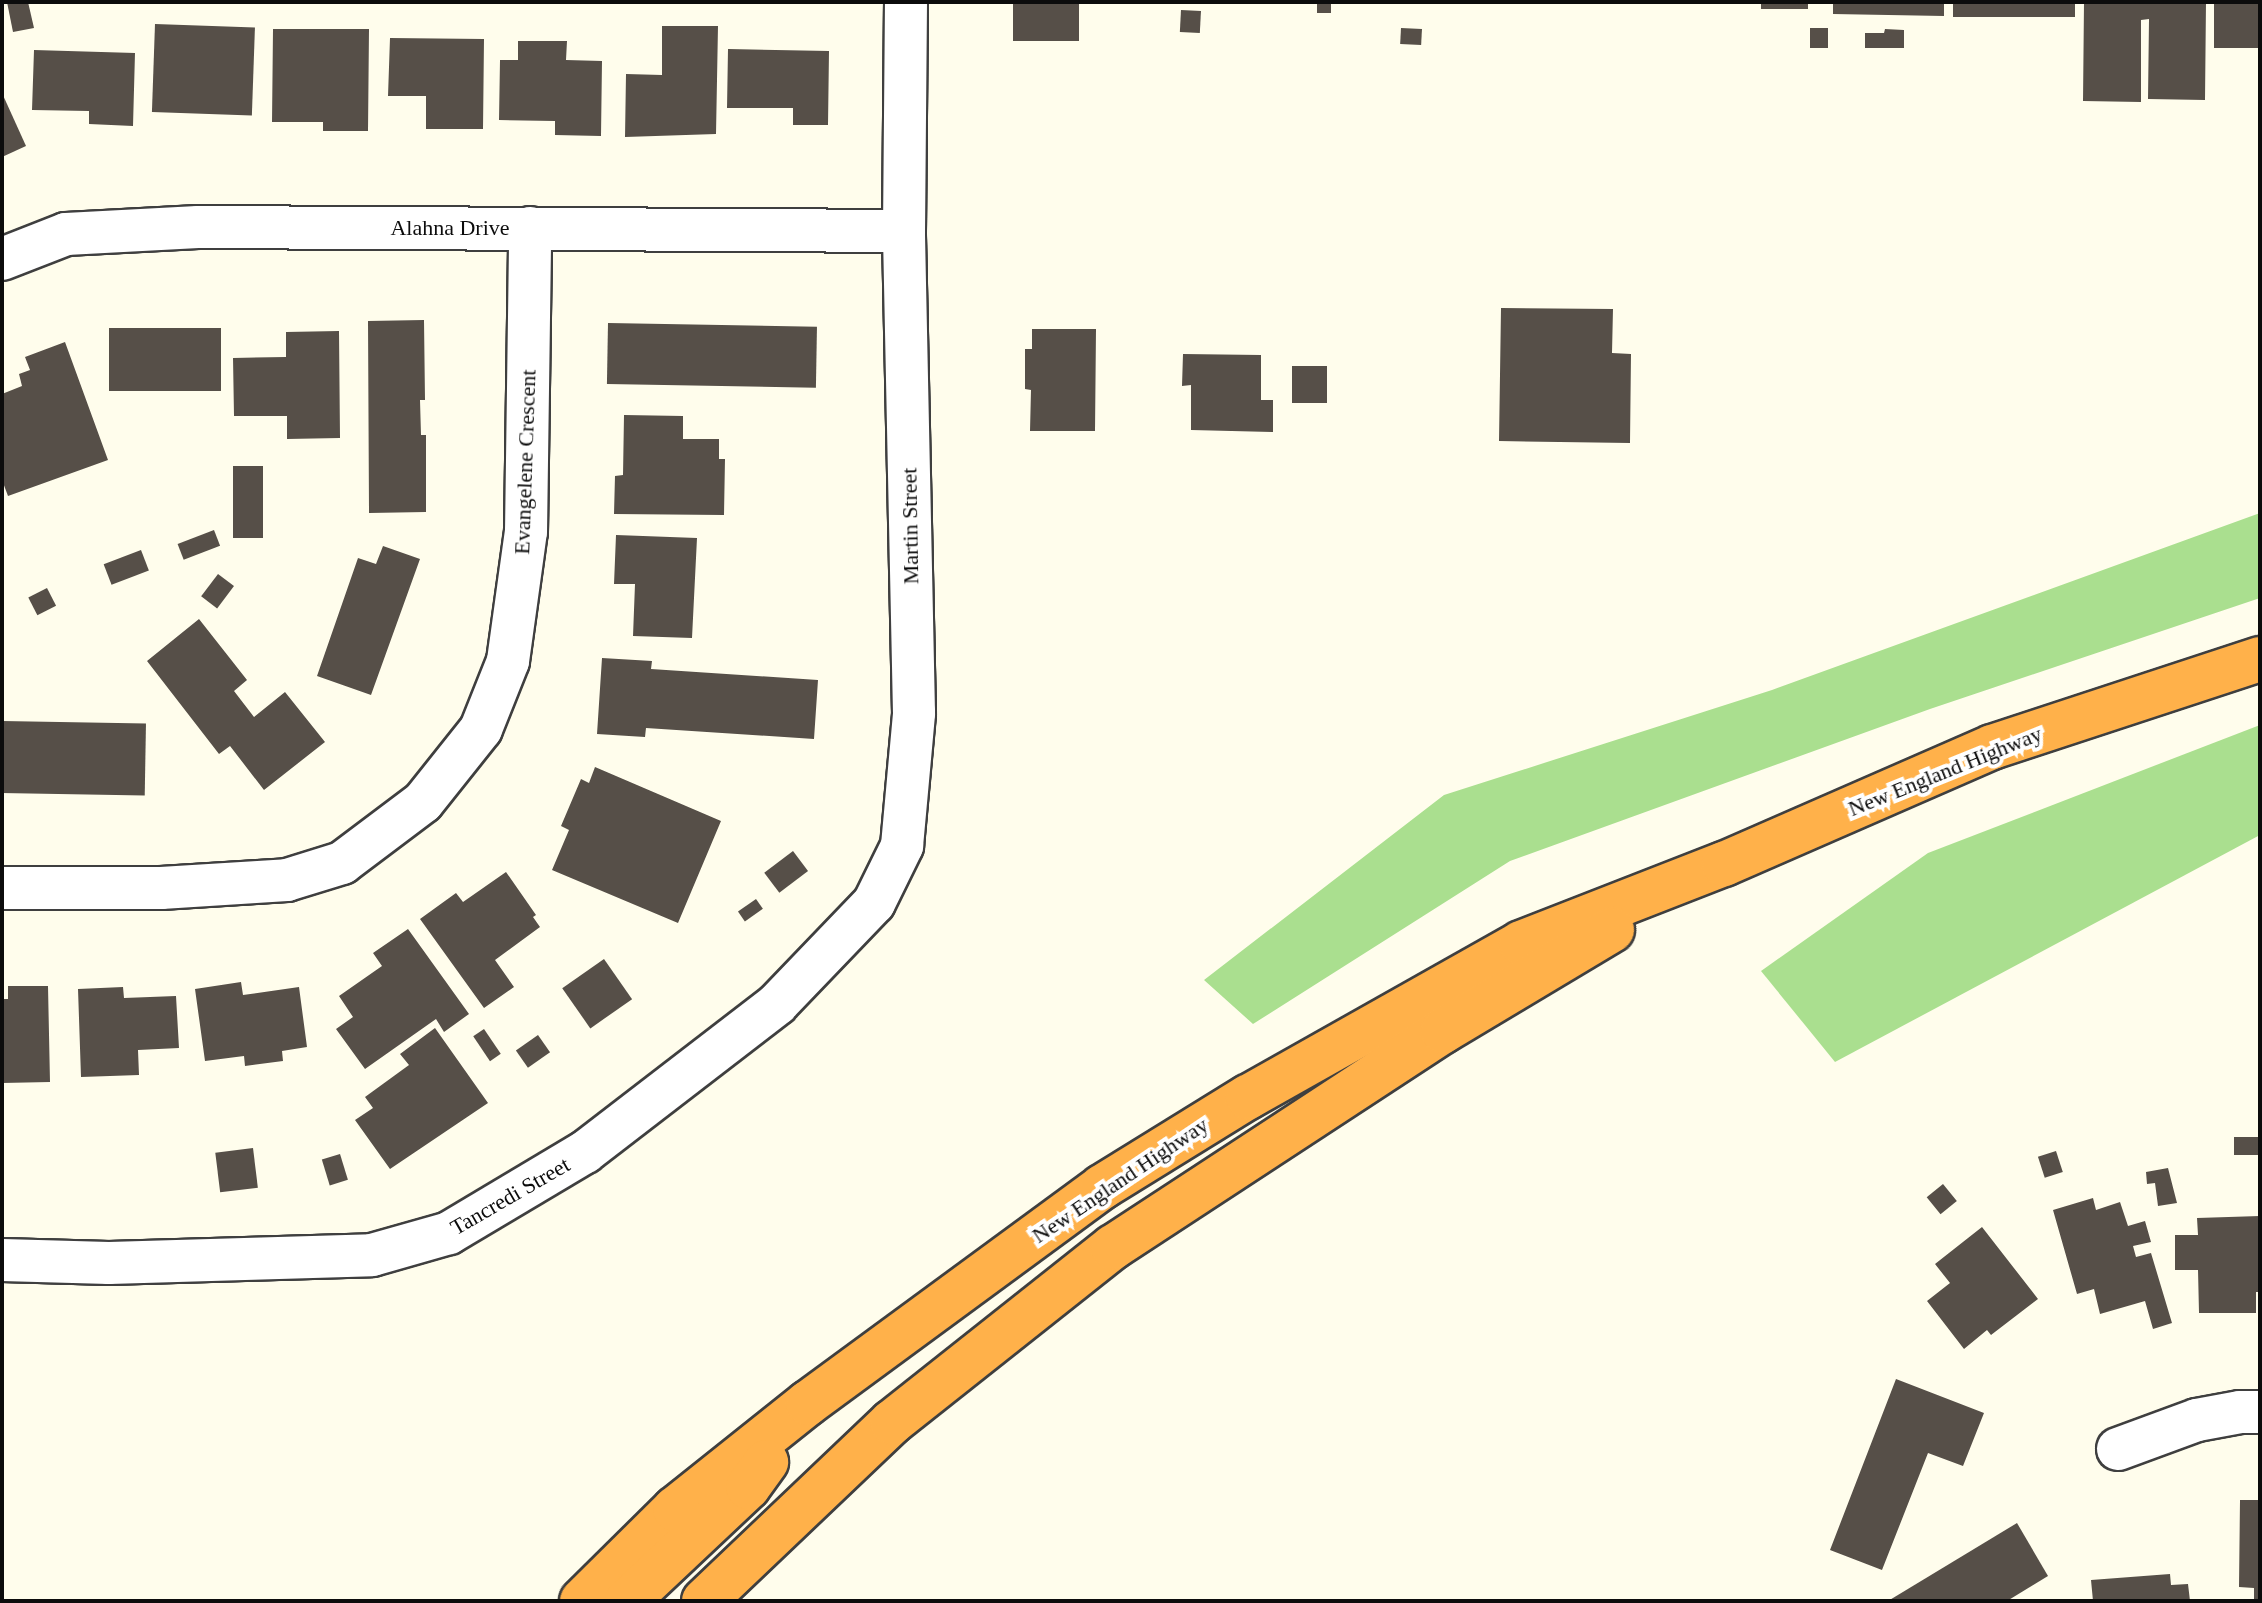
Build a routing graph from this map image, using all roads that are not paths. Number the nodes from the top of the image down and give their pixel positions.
1 (906, 2) edge
2 (530, 228) junction
3 (904, 231) junction
4 (2, 259) edge
5 (2260, 659) edge
6 (1724, 864) junction
7 (2, 888) edge
8 (777, 1004) joint
9 (2, 1260) edge
10 (808, 1403) junction
11 (2260, 1412) edge
12 (2118, 1449) dead end
13 (582, 1601) edge
14 (627, 1601) edge
15 (704, 1601) edge

1 - 3 street, Martin Street
2 - 3 street, Alahna Drive
2 - 4 street, Alahna Drive
2 - 7 street, Evangelene Crescent
3 - 8 street, Martin Street
5 - 6 highway, New England Highway
6 - 10 highway, New England Highway
6 - 15 highway, New England Highway
8 - 9 street, Tancredi Street
10 - 13 highway, New England Highway
10 - 14 highway
11 - 12 street

